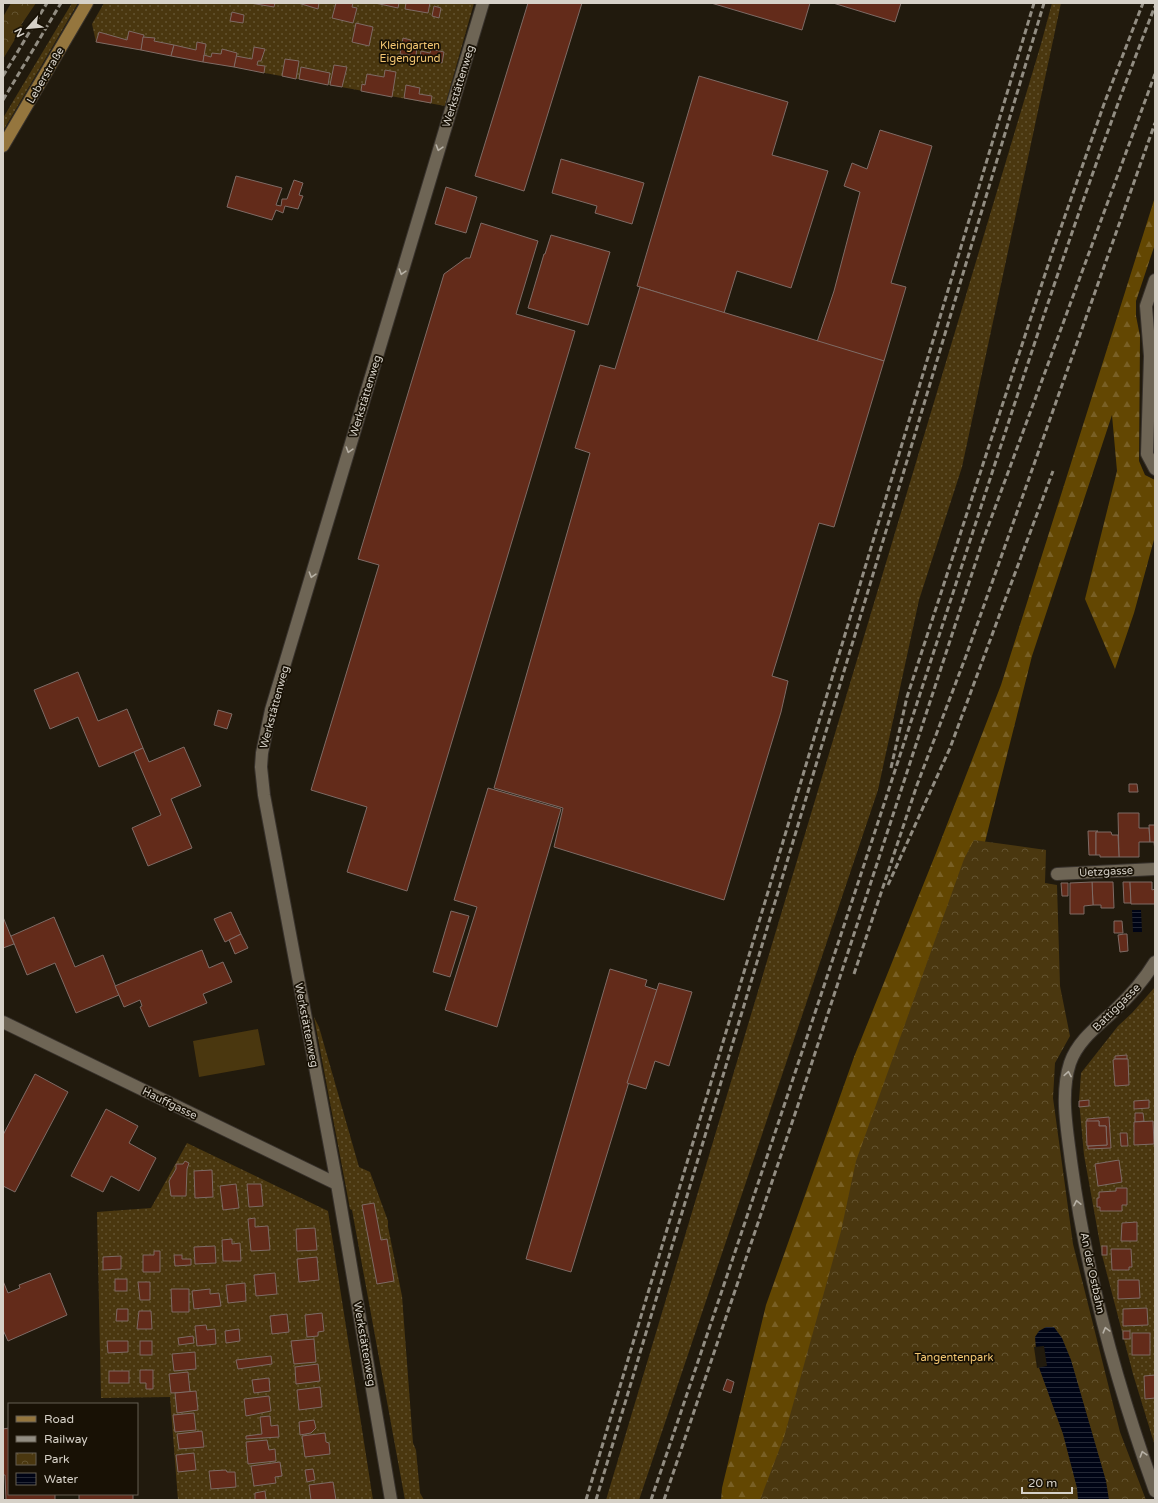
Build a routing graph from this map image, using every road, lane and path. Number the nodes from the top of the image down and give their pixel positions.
1 (87, 3) edge
2 (483, 3) edge
3 (3, 146) edge
4 (1155, 280) edge
5 (1155, 469) edge
6 (1155, 868) edge
7 (1057, 874) dead end
8 (1155, 962) edge
9 (3, 1022) edge
10 (1076, 1050) joint
11 (337, 1184) junction
12 (1155, 1492) edge
13 (391, 1500) edge

1 - 3 main road, Leberstraße
2 -> 11 street, Werkstättenweg
4 - 5 street
6 - 7 street, Uetzgasse
8 - 10 street, Battiggasse
9 - 11 street, Hauffgasse
12 -> 10 street, An der Ostbahn
11 - 13 street, Werkstättenweg

